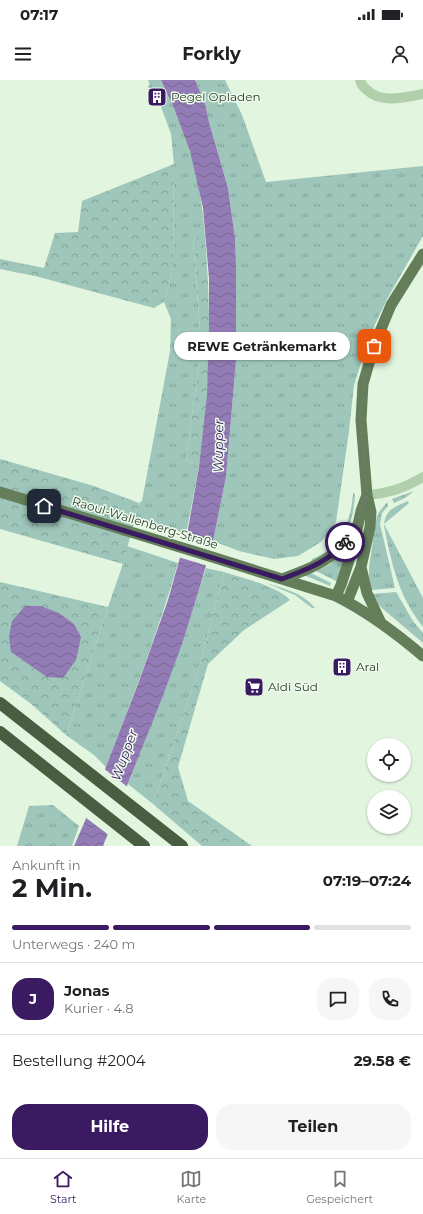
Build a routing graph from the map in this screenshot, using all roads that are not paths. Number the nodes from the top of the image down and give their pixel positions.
1 (360, 80) edge
2 (423, 94) edge
3 (423, 254) edge
4 (423, 477) edge
5 (0, 492) edge
6 (367, 495) junction
7 (358, 525) junction
8 (360, 567) junction
9 (282, 579) junction
10 (336, 596) junction
11 (348, 602) junction
12 (381, 624) junction
13 (423, 656) edge
14 (0, 703) edge
15 (0, 732) edge
16 (144, 846) edge
17 (182, 846) edge

1 - 2 street
3 - 6 main road
4 - 6 street
5 - 9 main road, Raoul-Wallenberg-Straße
6 - 7 main road
6 - 8 main road
7 - 9 main road
7 - 10 main road
8 - 11 main road
8 - 12 main road
9 - 10 main road, Raoul-Wallenberg-Straße
10 - 11 main road, Raoul-Wallenberg-Straße
11 - 12 main road, Raoul-Wallenberg-Straße
12 - 13 main road, Raoul-Wallenberg-Straße
14 - 17 highway
15 - 16 highway

